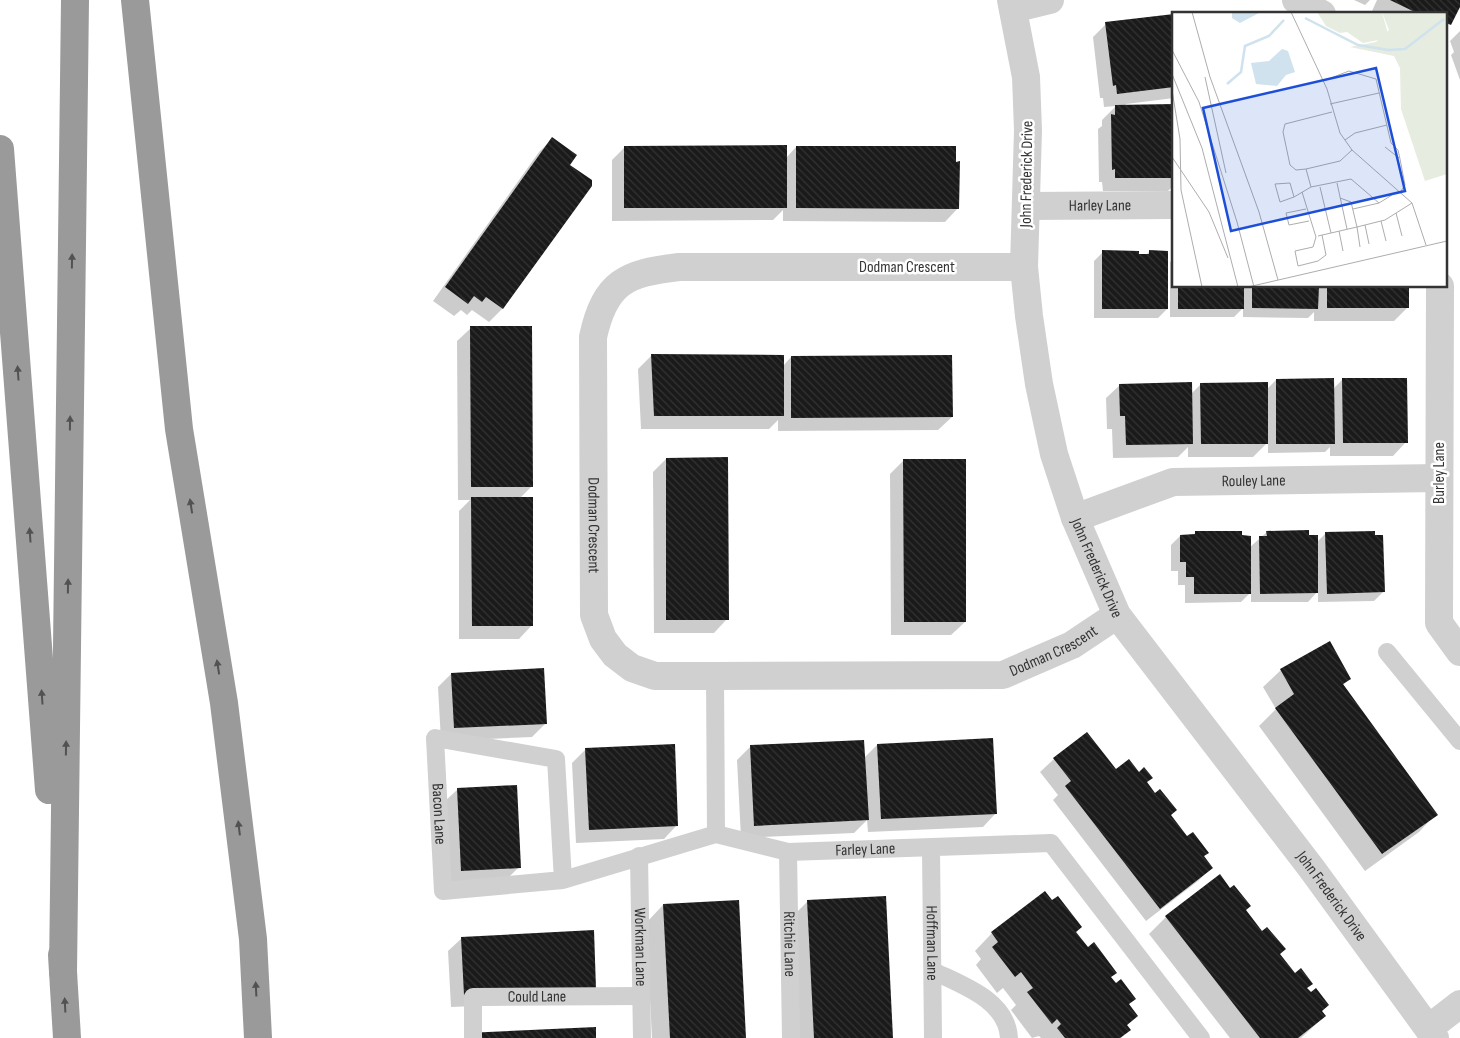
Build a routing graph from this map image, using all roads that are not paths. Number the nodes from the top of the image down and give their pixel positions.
1 (75, 0) edge
2 (135, 0) edge
3 (1050, 0) edge
4 (1296, 0) edge
5 (1012, 5) edge
6 (1318, 12) edge
7 (0, 149) edge
8 (1172, 205) edge
9 (1028, 206) junction
10 (1024, 267) junction
11 (1440, 288) edge
12 (1439, 478) junction
13 (1075, 518) junction
14 (1117, 615) junction
15 (1387, 652) dead end
16 (1460, 652) edge
17 (715, 676) junction
18 (1460, 741) edge
19 (716, 834) junction
20 (931, 849) junction
21 (788, 852) junction
22 (639, 856) junction
23 (563, 880) junction
24 (443, 891) joint
25 (933, 971) junction
26 (63, 972) junction
27 (641, 996) junction
28 (1460, 1004) edge
29 (1432, 1033) edge
30 (67, 1038) edge
31 (258, 1038) edge
32 (473, 1038) edge
33 (642, 1038) edge
34 (791, 1038) edge
35 (933, 1038) edge
36 (1009, 1038) edge
37 (1201, 1038) edge

26 -> 1 highway
31 -> 2 highway
3 - 5 street
4 - 6 street
5 - 9 street, John Frederick Drive
26 -> 7 highway
8 - 9 street, Harley Lane
9 - 10 street, John Frederick Drive
10 - 13 street, John Frederick Drive
10 - 17 street, Dodman Crescent
11 - 12 street, Burley Lane
12 - 13 street, Rouley Lane
12 - 16 street, Burley Lane
13 - 14 street, John Frederick Drive
14 - 17 street, Dodman Crescent
14 - 29 street, John Frederick Drive
15 - 18 lane
17 - 19 lane
19 - 21 lane, Farley Lane
19 - 22 lane, Farley Lane
20 - 21 lane, Farley Lane
20 - 25 lane, Hoffman Lane
20 - 37 lane, Farley Lane
21 - 34 lane, Ritchie Lane
22 - 23 lane, Farley Lane
22 - 27 lane, Workman Lane
23 - 24 lane, Farley Lane
23 - 24 lane, Bacon Lane
25 - 35 lane, Hoffman Lane
25 - 36 lane
30 -> 26 highway
27 - 32 lane, Could Lane
27 - 33 lane, Workman Lane
28 - 29 street

